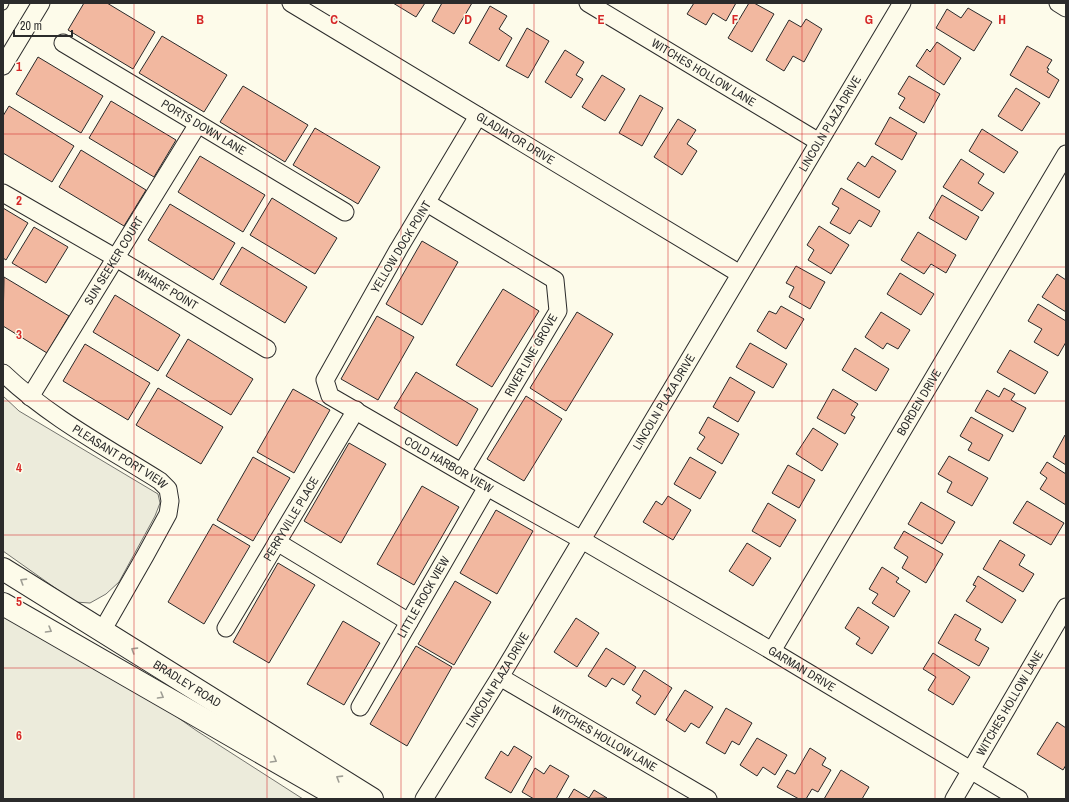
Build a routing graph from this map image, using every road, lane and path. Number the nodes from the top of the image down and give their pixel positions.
1 (41, 3) edge
2 (291, 3) edge
3 (588, 3) edge
4 (902, 3) edge
5 (1058, 3) edge
6 (1066, 8) edge
7 (63, 43) dead end
8 (3, 66) edge
9 (478, 116) junction
10 (198, 124) junction
11 (819, 142) junction
12 (1066, 154) edge
13 (3, 193) edge
14 (427, 203) junction
15 (345, 212) dead end
16 (116, 258) junction
17 (740, 274) junction
18 (267, 349) dead end
19 (3, 373) edge
20 (325, 380) joint
21 (30, 397) junction
22 (356, 410) junction
23 (462, 472) junction
24 (487, 487) junction
25 (582, 540) junction
26 (277, 542) junction
27 (3, 569) edge
28 (3, 604) edge
29 (1066, 607) edge
30 (409, 622) junction
31 (226, 628) dead end
32 (102, 630) junction
33 (772, 651) junction
34 (500, 677) junction
35 (360, 708) dead end
36 (970, 770) junction
37 (342, 799) edge
38 (372, 799) edge
39 (424, 799) edge
40 (708, 799) edge
41 (954, 799) edge
42 (1019, 799) edge

1 - 8 street
2 - 9 street, GLADIATOR DRIVE
3 - 11 street, WITCHES HOLLOW LANE
4 - 11 street, LINCOLN PLAZA DRIVE
5 - 6 street
7 - 10 street, PORTS DOWN LANE
9 - 14 street, YELLOW DOCK POINT
9 - 17 street, GLADIATOR DRIVE
10 - 15 street, PORTS DOWN LANE
10 - 16 street, SUN SEEKER COURT
11 - 17 street, LINCOLN PLAZA DRIVE
12 - 33 street, BORDEN DRIVE
13 - 16 street, WHARF POINT
14 - 20 street, YELLOW DOCK POINT
14 - 23 street, RIVER LINE GROVE
16 - 18 street, WHARF POINT
16 - 21 street, SUN SEEKER COURT
17 - 25 street, LINCOLN PLAZA DRIVE
19 - 21 street, PLEASANT PORT VIEW
20 - 22 street, COLD HARBOR VIEW
21 - 32 street, PLEASANT PORT VIEW
22 - 23 street, COLD HARBOR VIEW
22 - 26 street, PERRYVILLE PLACE
23 - 24 street, COLD HARBOR VIEW
24 - 25 street, COLD HARBOR VIEW
24 - 30 street, LITTLE ROCK VIEW
25 - 33 street, GARMAN DRIVE
25 - 34 street, LINCOLN PLAZA DRIVE
26 - 30 street
26 - 31 street, PERRYVILLE PLACE
32 -> 27 main road, BRADLEY ROAD
28 -> 37 main road, BRADLEY ROAD
29 - 36 street, WITCHES HOLLOW LANE
30 - 35 street, LITTLE ROCK VIEW
38 -> 32 main road, BRADLEY ROAD
33 - 36 street, GARMAN DRIVE
34 - 39 street, LINCOLN PLAZA DRIVE
34 - 40 street, WITCHES HOLLOW LANE
36 - 41 street, WITCHES HOLLOW LANE
36 - 42 street, GARMAN DRIVE

